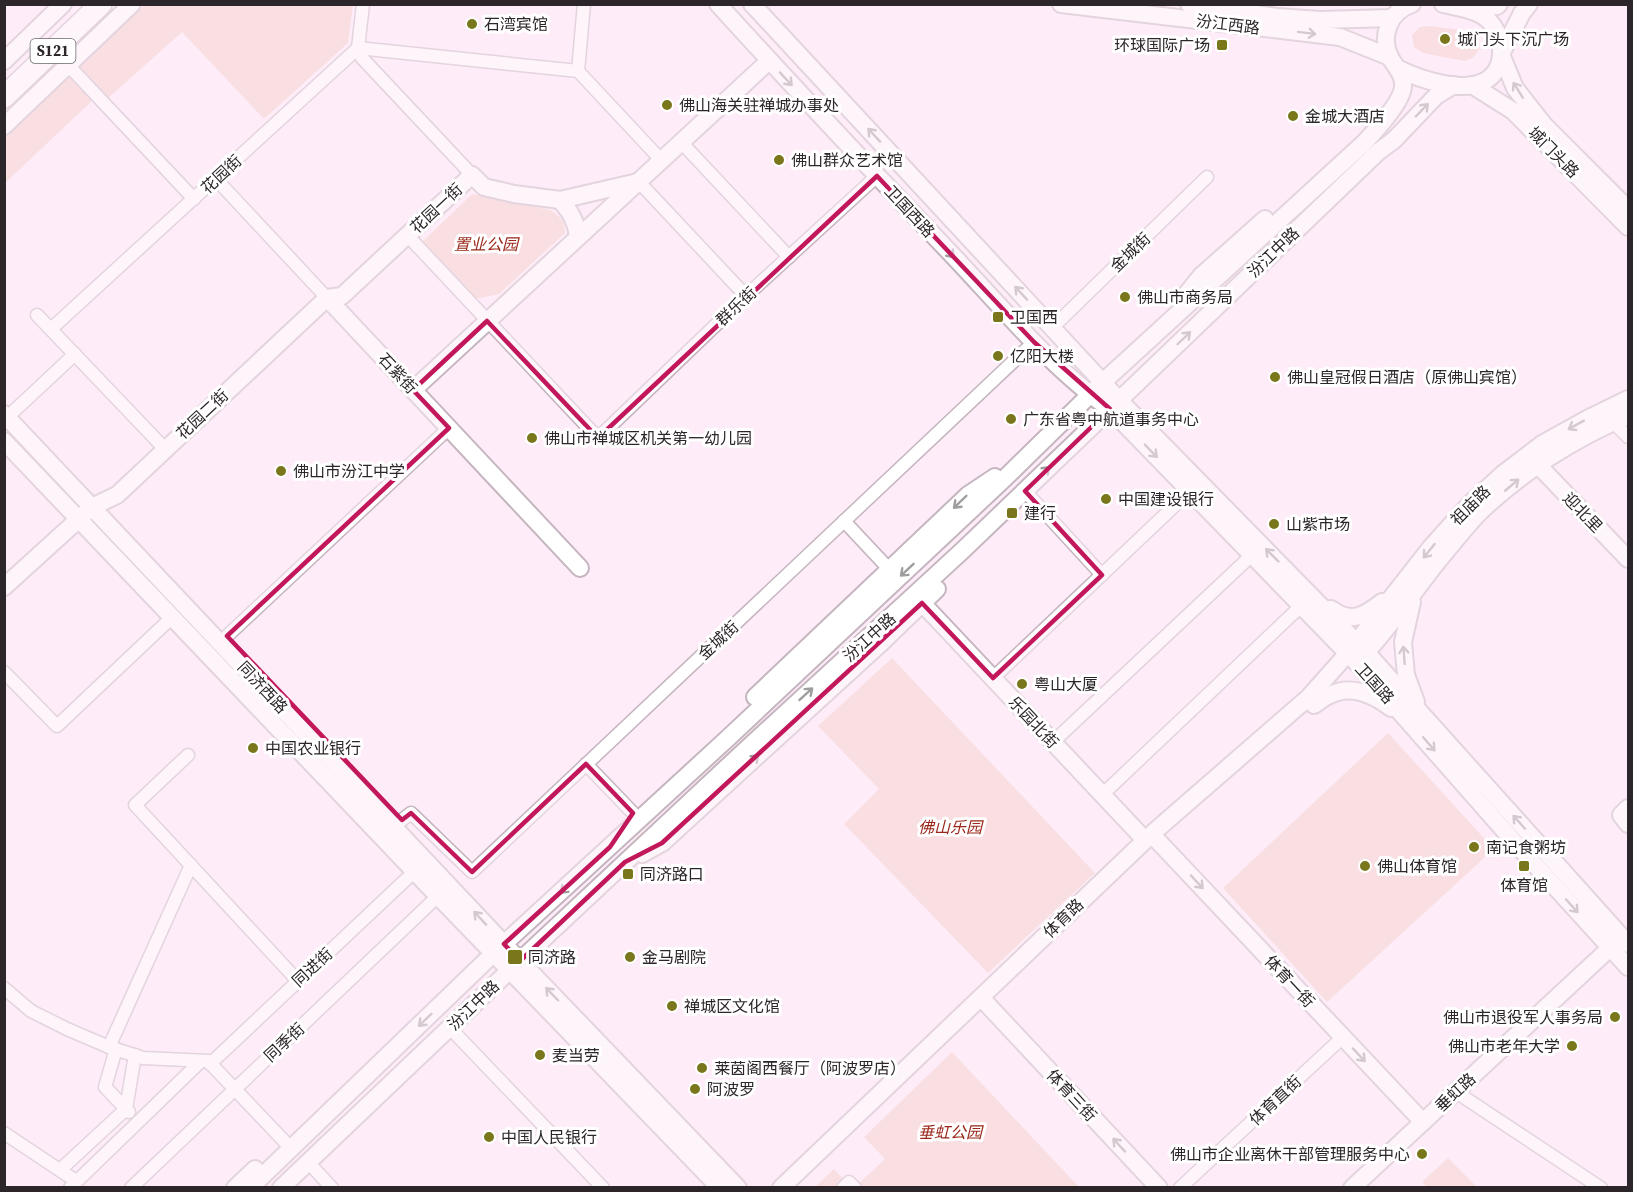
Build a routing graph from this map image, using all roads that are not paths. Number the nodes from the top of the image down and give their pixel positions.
1 (52, 4) edge
2 (63, 4) edge
3 (84, 4) edge
4 (101, 4) edge
5 (120, 4) edge
6 (132, 4) edge
7 (363, 4) edge
8 (584, 4) edge
9 (718, 4) edge
10 (1061, 4) edge
11 (1190, 4) edge
12 (1366, 4) edge
13 (1412, 4) edge
14 (1499, 4) edge
15 (1529, 4) edge
16 (1451, 6) edge
17 (756, 7) edge
18 (1391, 11) edge
19 (1349, 19) junction
20 (358, 48) junction
21 (4, 49) edge
22 (1502, 54) junction
23 (4, 61) edge
24 (770, 61) junction
25 (1394, 63) junction
26 (68, 65) junction
27 (578, 71) junction
28 (4, 80) edge
29 (1454, 85) junction
30 (1472, 85) junction
31 (4, 97) edge
32 (4, 115) edge
33 (4, 126) edge
34 (681, 142) junction
35 (662, 161) junction
36 (472, 175) junction
37 (877, 176) junction
38 (1207, 177) dead end
39 (216, 179) junction
40 (639, 182) junction
41 (593, 192) junction
42 (194, 199) junction
43 (560, 200) junction
44 (1628, 209) edge
45 (604, 213) junction
46 (1629, 227) edge
47 (407, 235) junction
48 (578, 236) junction
49 (789, 257) junction
50 (746, 296) junction
51 (327, 298) junction
52 (38, 315) dead end
53 (488, 321) junction
54 (1052, 328) junction
55 (51, 329) junction
56 (1034, 342) junction
57 (75, 354) junction
58 (1103, 382) junction
59 (413, 390) junction
60 (1090, 395) junction
61 (1629, 399) edge
62 (1114, 405) junction
63 (8, 409) edge
64 (1621, 419) edge
65 (449, 428) junction
66 (1629, 437) edge
67 (4, 441) edge
68 (165, 449) junction
69 (4, 452) edge
70 (1026, 458) junction
71 (1538, 465) junction
72 (1025, 491) junction
73 (1190, 491) junction
74 (96, 504) junction
75 (1001, 513) junction
76 (76, 521) junction
77 (844, 521) junction
78 (1252, 555) junction
79 (1629, 559) edge
80 (580, 568) dead end
81 (889, 569) junction
82 (1102, 574) junction
83 (4, 587) edge
84 (1397, 590) junction
85 (1416, 590) junction
86 (922, 603) junction
87 (1306, 603) junction
88 (166, 623) junction
89 (227, 636) junction
90 (1357, 652) junction
91 (4, 672) edge
92 (993, 678) junction
93 (262, 687) junction
94 (290, 701) junction
95 (1310, 704) junction
96 (1414, 716) junction
97 (300, 726) junction
98 (1053, 742) junction
99 (188, 754) dead end
100 (586, 764) junction
101 (1102, 795) junction
102 (1629, 808) edge
103 (633, 813) junction
104 (402, 820) junction
105 (1629, 824) edge
106 (1151, 840) junction
107 (411, 846) junction
108 (610, 847) junction
109 (625, 862) junction
110 (191, 865) junction
111 (415, 871) junction
112 (438, 896) junction
113 (1629, 944) edge
114 (1610, 948) junction
115 (499, 949) junction
116 (515, 965) junction
117 (1629, 967) edge
118 (297, 980) junction
119 (4, 988) edge
120 (986, 1003) junction
121 (579, 1022) junction
122 (449, 1027) junction
123 (1343, 1038) junction
124 (399, 1046) junction
125 (113, 1048) junction
126 (135, 1055) junction
127 (205, 1062) junction
128 (234, 1089) junction
129 (1456, 1092) junction
130 (126, 1109) junction
131 (137, 1121) junction
132 (1423, 1122) junction
133 (4, 1133) edge
134 (285, 1142) junction
135 (727, 1163) junction
136 (311, 1165) junction
137 (60, 1170) junction
138 (799, 1180) edge
139 (73, 1184) edge
140 (720, 1186) edge
141 (131, 1188) edge
142 (235, 1188) edge
143 (250, 1188) edge
144 (281, 1188) edge
145 (295, 1188) edge
146 (332, 1188) edge
147 (603, 1188) edge
148 (753, 1188) edge
149 (771, 1188) edge
150 (781, 1188) edge
151 (843, 1188) edge
152 (855, 1188) edge
153 (1159, 1188) edge
154 (1180, 1188) edge
155 (1352, 1188) edge
156 (1601, 1188) edge

1 - 21 main road
2 - 23 main road
3 - 28 highway, S121
4 - 31 highway, S121
5 - 32 main road
6 - 26 main road
7 - 20 street
8 - 27 street
9 - 24 main road, 卫国西路
10 -> 25 main road, 汾江西路
11 - 19 main road, 汾江西路
12 - 19 main road
13 - 18 main road
14 - 16 main road
15 - 22 main road
16 - 22 main road, 城门头路
54 -> 17 main road, 卫国西路
18 - 19 main road, 汾江西路
18 - 25 main road, 汾江中路
20 - 27 street
20 - 36 street
20 - 39 street, 花园街
22 - 30 main road
44 -> 22 main road, 城门头路
24 - 34 main road
24 -> 37 main road, 卫国西路
25 - 29 main road, 汾江西路
25 - 58 main road, 汾江中路
26 - 33 main road
26 - 42 street
27 - 35 street
29 - 30 main road, 汾江西路
62 -> 29 main road, 汾江中路
30 - 46 main road, 城门头路
34 - 35 main road
34 - 49 street
35 - 40 main road
36 - 43 main road, 花园一街
36 - 47 main road, 花园一街
37 - 49 street, 群乐街
37 -> 56 main road, 卫国西路
38 - 54 street, 金城街
39 - 42 street, 花园街
39 - 51 street, 石紫街
40 - 41 main road, 花园一街
40 - 45 main road
40 - 50 street
41 - 43 main road, 花园一街
41 - 45 main road
42 - 55 street, 花园街
43 - 48 main road
45 - 48 main road
47 - 51 main road, 花园一街
47 - 53 street
48 - 53 main road
49 - 50 street, 群乐街
50 - 53 street, 群乐街
51 - 59 main road, 石紫街
51 - 68 main road, 花园二街
52 - 55 street
53 - 59 main road
54 - 58 main road, 卫国西路
55 - 57 street
56 - 60 main road, 卫国西路
56 - 77 street, 金城街
57 - 63 street
57 - 68 street
58 - 60 main road, 汾江中路
58 - 62 main road, 卫国西路
59 - 65 main road, 石紫街
60 - 62 main road, 卫国西路
60 - 70 main road, 汾江中路
61 -> 84 main road, 祖庙路
72 -> 62 main road, 汾江中路
62 -> 73 main road, 卫国路
87 -> 62 main road, 卫国路
63 - 74 main road, 同济西路
64 - 66 street
64 - 71 main road, 祖庙路
65 - 80 main road, 石紫街
65 - 89 street
67 - 76 main road, 同济西路
68 - 74 main road, 花园二街
69 - 76 main road
70 -> 81 main road
70 -> 108 main road, 汾江中路
71 - 79 main road, 迎北里
85 -> 71 main road, 祖庙路
72 - 75 main road, 汾江中路
72 - 82 street
73 - 78 main road, 卫国路
73 - 82 street
74 - 76 main road, 花园二街
74 - 89 main road
74 - 93 main road, 同济西路
75 - 86 main road
109 -> 75 main road, 汾江中路
76 - 83 main road, 花园二街
76 - 88 main road
76 - 111 main road, 同济西路
77 - 81 street
77 - 100 street, 金城街
78 - 87 main road, 卫国路
78 - 98 street
81 - 103 main road
82 - 92 street
84 - 87 main road
84 - 90 main road, 祖庙路
85 - 90 main road, 祖庙路
96 -> 85 main road
86 - 92 main road, 乐园北街
109 -> 86 main road
87 - 90 main road, 卫国路
87 - 95 main road
87 - 101 street
88 - 91 street
88 - 111 main road
89 - 94 main road
90 - 95 main road, 体育路
90 - 96 main road, 卫国路
92 - 98 main road, 乐园北街
93 - 94 main road
93 - 97 main road, 同济西路
94 - 97 main road
94 - 104 main road
95 - 96 main road
95 - 106 main road, 体育路
113 -> 96 main road
96 -> 114 main road
97 - 107 main road, 同济西路
98 - 101 main road, 乐园北街
99 - 110 street
100 - 103 street
100 - 104 street, 金城街
101 - 106 main road, 乐园北街
102 - 105 main road
103 - 108 main road
104 - 107 main road
106 - 120 main road, 体育路
106 -> 123 main road, 体育一街
106 - 138 main road, 体育路
115 -> 107 main road, 同济西路
108 -> 115 main road, 汾江中路
109 - 116 main road, 汾江中路
110 - 118 street
110 - 125 street
111 - 112 main road, 同济西路
111 - 118 street, 同进街
112 - 115 main road, 同济西路
112 - 128 street, 同季街
114 - 117 main road
114 - 129 main road, 垂虹路
115 - 116 main road, 同济西路
115 -> 124 main road, 汾江中路
121 -> 116 main road
116 - 122 main road, 汾江中路
116 - 140 main road
118 - 127 street, 同进街
119 - 125 street
120 - 138 main road, 体育路
153 -> 120 main road, 体育三街
121 - 135 main road
121 - 140 main road
122 - 136 main road, 汾江中路
122 - 147 street
123 -> 132 main road, 体育一街
123 - 154 street, 体育直街
124 - 134 main road
124 - 143 main road, 汾江中路
125 - 126 street
125 - 130 street
126 - 127 street
126 - 130 street
127 - 128 street
127 - 131 street, 同进街
128 - 134 street
128 - 141 street, 同季街
129 - 132 main road, 垂虹路
129 - 156 street
130 - 131 street
130 - 137 street
131 - 139 street, 同进街
132 - 155 main road, 垂虹路
133 - 137 street
134 - 142 main road
135 - 140 main road
135 - 148 main road
136 - 144 main road, 汾江中路
136 - 145 main road
136 - 146 street
137 - 139 street
138 - 149 main road
138 - 150 main road, 体育路
151 - 152 street

